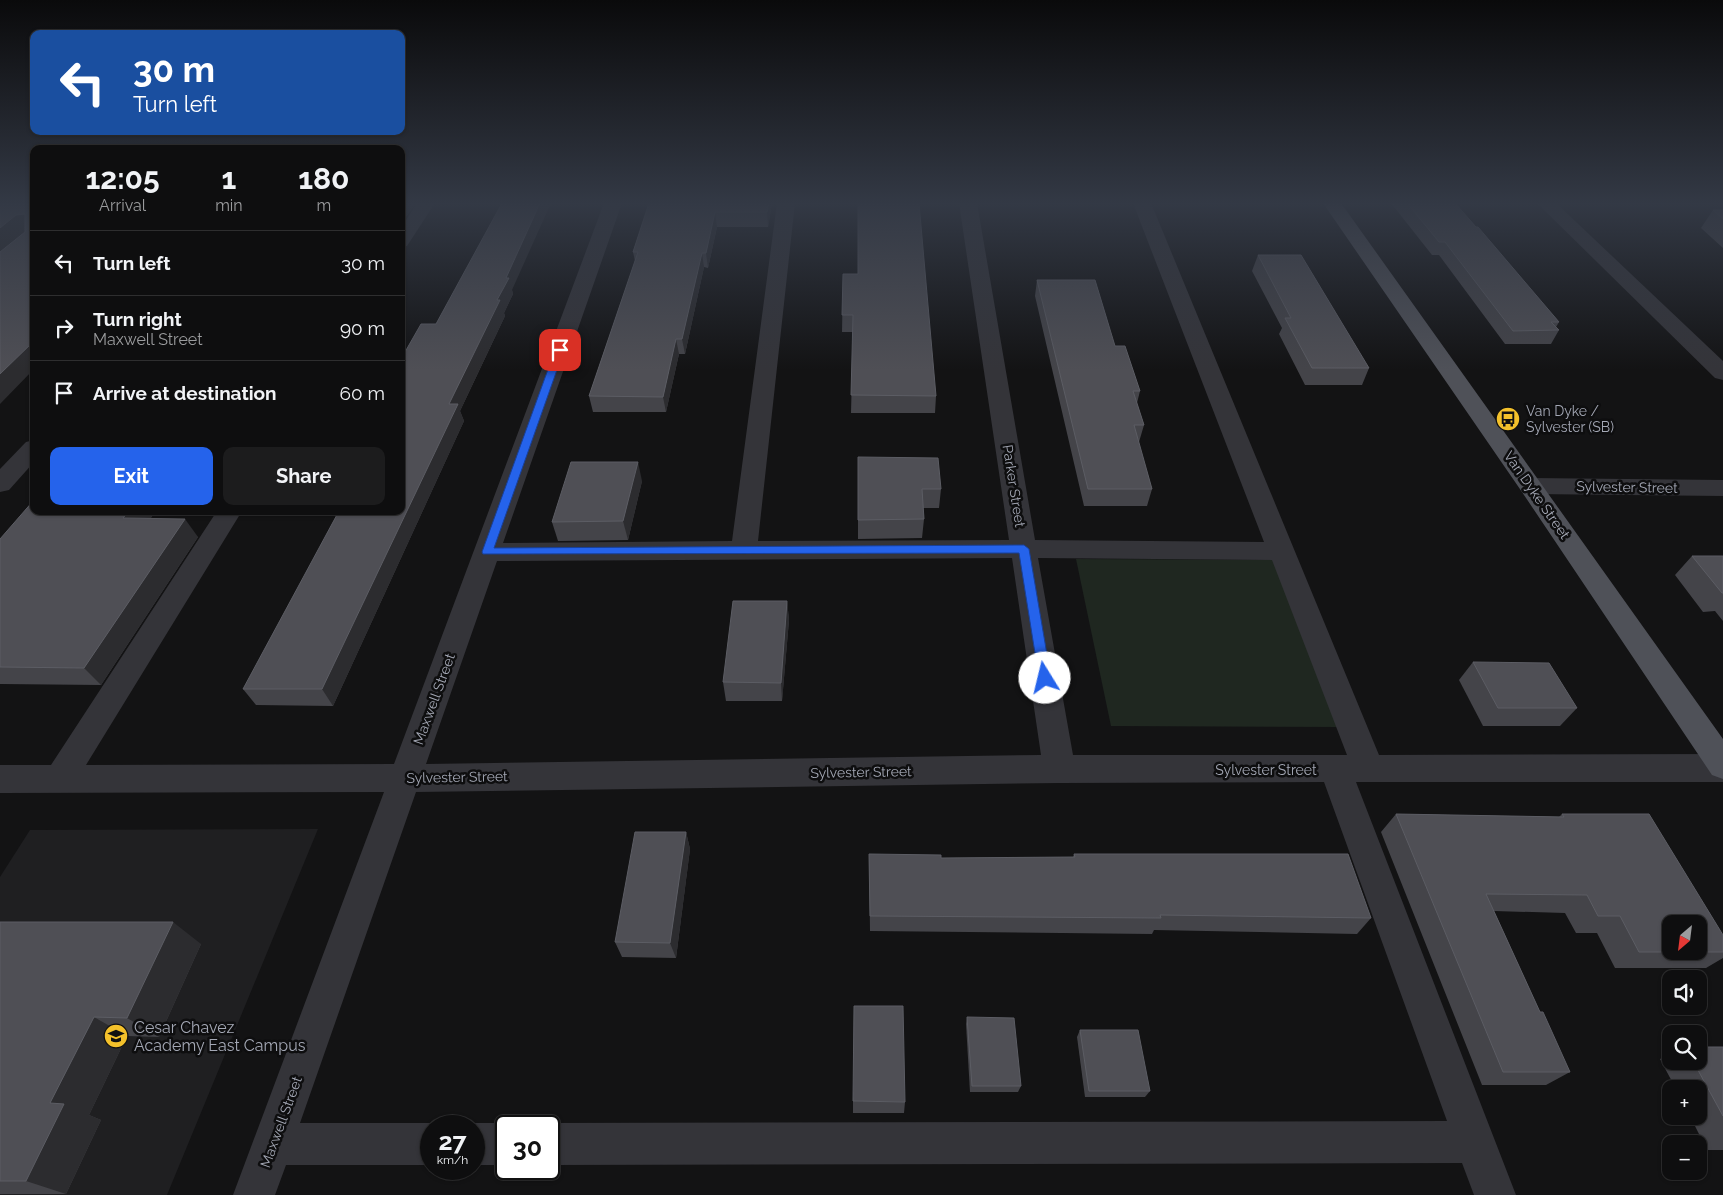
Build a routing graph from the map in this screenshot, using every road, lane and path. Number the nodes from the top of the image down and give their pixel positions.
1 (593, 259) edge
2 (779, 259) edge
3 (977, 259) edge
4 (1164, 259) edge
5 (1371, 259) edge
6 (1604, 259) edge
7 (1723, 373) edge
8 (30, 451) edge
9 (0, 484) edge
10 (1531, 486) junction
11 (1723, 488) edge
12 (227, 515) edge
13 (1024, 549) junction
14 (744, 550) junction
15 (1280, 550) junction
16 (487, 552) junction
17 (1723, 767) edge
18 (1059, 769) junction
19 (1352, 770) junction
20 (406, 778) junction
21 (0, 779) edge
22 (60, 779) junction
23 (1475, 1142) junction
24 (273, 1144) junction
25 (420, 1144) edge
26 (560, 1144) edge
27 (254, 1195) edge
28 (1495, 1195) edge

1 - 16 street, Maxwell Street
2 - 14 street
3 - 13 street, Parker Street
4 - 15 street
5 - 10 main road, Van Dyke Street
6 - 7 street
8 - 9 street
10 - 11 street, Sylvester Street
10 - 17 main road, Van Dyke Street
12 - 22 street
13 - 14 street
13 - 15 street
13 - 18 street, Parker Street
14 - 16 street
15 - 19 street
16 - 20 street, Maxwell Street
17 - 19 street, Sylvester Street
18 - 19 street, Sylvester Street
18 - 20 street, Sylvester Street
19 - 23 street
20 - 22 street, Sylvester Street
20 - 24 street, Maxwell Street
21 - 22 street, Sylvester Street
23 - 26 street
23 - 28 street
24 - 25 street
24 - 27 street, Maxwell Street

